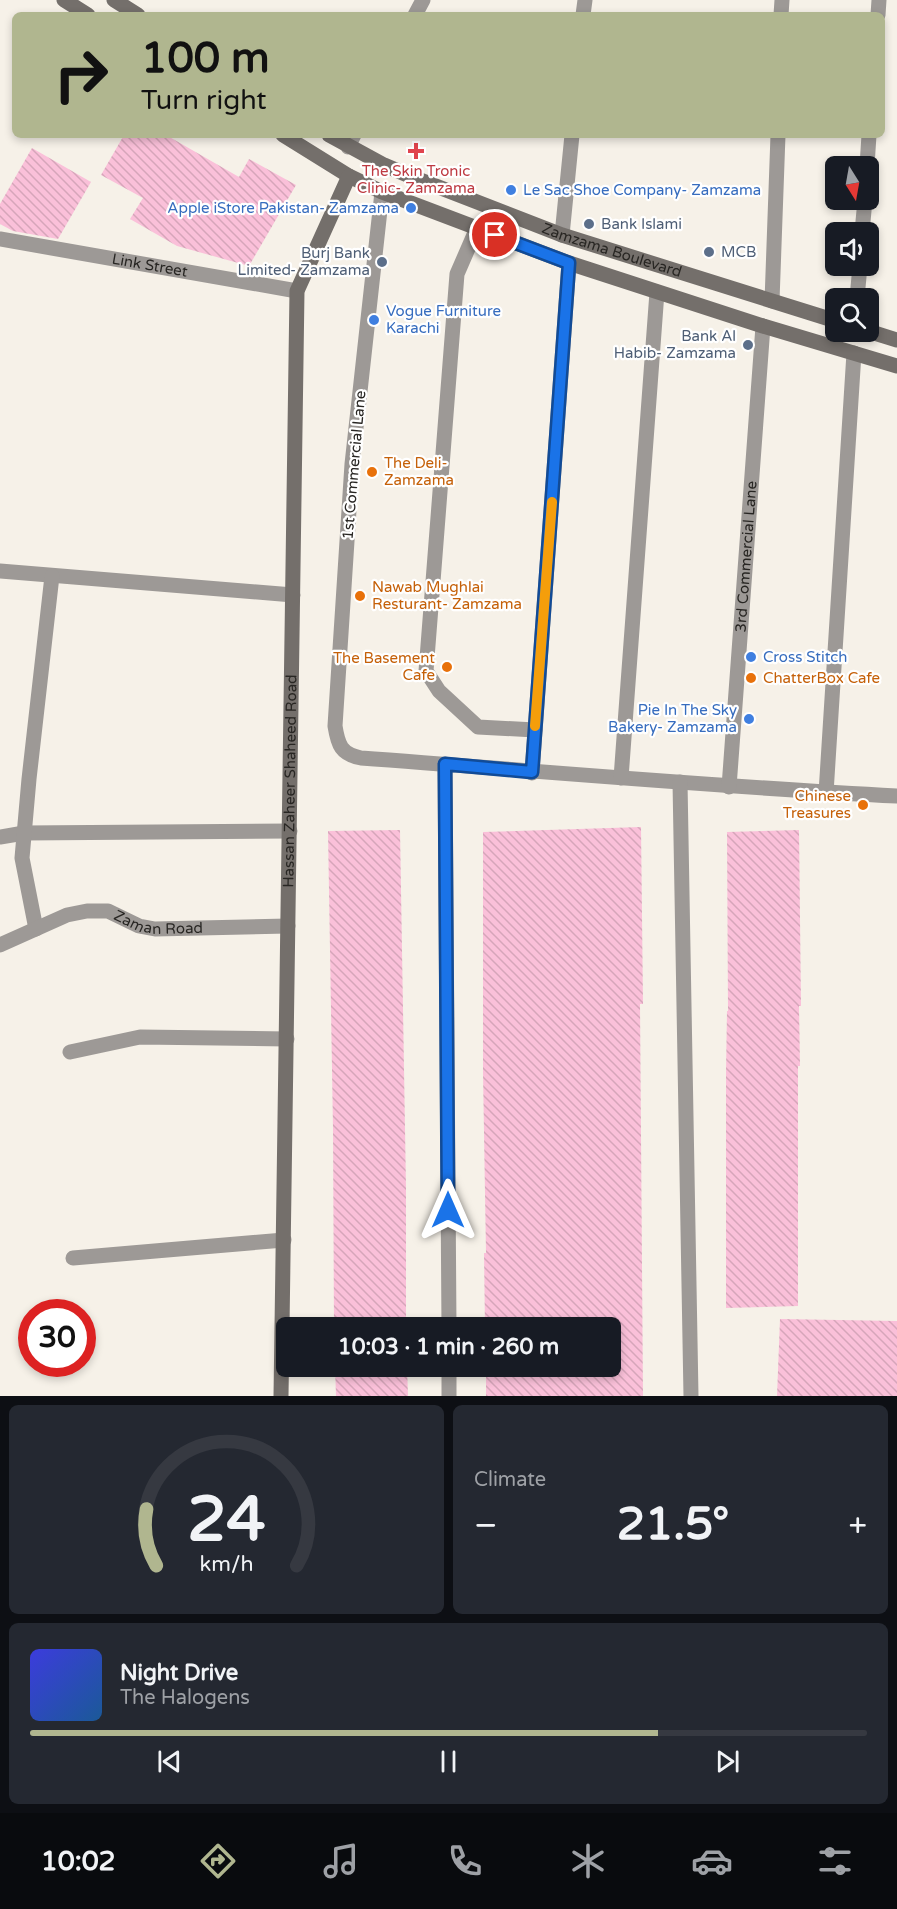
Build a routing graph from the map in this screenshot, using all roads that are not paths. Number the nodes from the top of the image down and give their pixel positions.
1 (64, 0) edge
2 (114, 0) edge
3 (83, 12) edge
4 (133, 12) edge
5 (288, 138) edge
6 (572, 138) edge
7 (778, 138) edge
8 (869, 138) edge
9 (351, 141) edge
10 (868, 156) edge
11 (349, 176) junction
12 (382, 192) junction
13 (477, 228) junction
14 (562, 235) junction
15 (0, 239) edge
16 (569, 263) junction
17 (297, 291) junction
18 (657, 292) junction
19 (772, 301) junction
20 (825, 318) edge
21 (763, 326) junction
22 (879, 335) edge
23 (897, 340) edge
24 (854, 354) junction
25 (897, 366) edge
26 (0, 571) edge
27 (52, 576) junction
28 (293, 594) junction
29 (535, 730) junction
30 (445, 764) junction
31 (532, 772) junction
32 (621, 778) junction
33 (680, 782) junction
34 (729, 788) junction
35 (826, 793) junction
36 (897, 796) edge
37 (290, 831) junction
38 (24, 833) junction
39 (0, 837) edge
40 (288, 926) junction
41 (36, 928) junction
42 (0, 945) edge
43 (287, 1039) junction
44 (70, 1053) dead end
45 (284, 1240) junction
46 (72, 1258) dead end
47 (449, 1317) edge
48 (449, 1377) edge
49 (281, 1396) edge
50 (450, 1396) edge
51 (691, 1396) edge

1 - 3 main road
2 - 4 main road
5 - 11 main road, Zamzama Boulevard
6 - 14 street
7 - 19 street
8 - 10 street
9 - 14 main road, Zamzama Boulevard
11 - 12 main road, Zamzama Boulevard
11 - 17 main road, Hassan Zaheer Shaheed Road
12 - 13 main road, Zamzama Boulevard
12 - 30 street, 1st Commercial Lane
13 - 16 main road, Zamzama Boulevard
13 - 29 street
14 - 19 main road, Zamzama Boulevard
15 - 17 street, Link Street
16 - 18 main road, Zamzama Boulevard
16 - 29 street
17 - 28 main road, Hassan Zaheer Shaheed Road
18 - 21 main road, Zamzama Boulevard
18 - 32 street
19 - 20 main road, Zamzama Boulevard
21 - 24 main road, Zamzama Boulevard
21 - 34 street, 3rd Commercial Lane
22 - 23 main road
24 - 25 main road, Zamzama Boulevard
24 - 35 street
26 - 27 street
27 - 28 street
27 - 38 street
28 - 37 main road, Hassan Zaheer Shaheed Road
29 - 31 street
30 - 31 street
30 - 47 street
31 - 32 street
32 - 33 street
33 - 34 street
33 - 51 street
34 - 35 street
35 - 36 street
37 - 38 street
37 - 40 main road, Hassan Zaheer Shaheed Road
38 - 39 street
38 - 41 street
40 - 41 street, Zaman Road
40 - 43 main road, Hassan Zaheer Shaheed Road
41 - 42 street, Zaman Road
43 - 44 street
43 - 45 main road, Hassan Zaheer Shaheed Road
45 - 46 street
45 - 49 main road, Hassan Zaheer Shaheed Road
48 - 50 street

